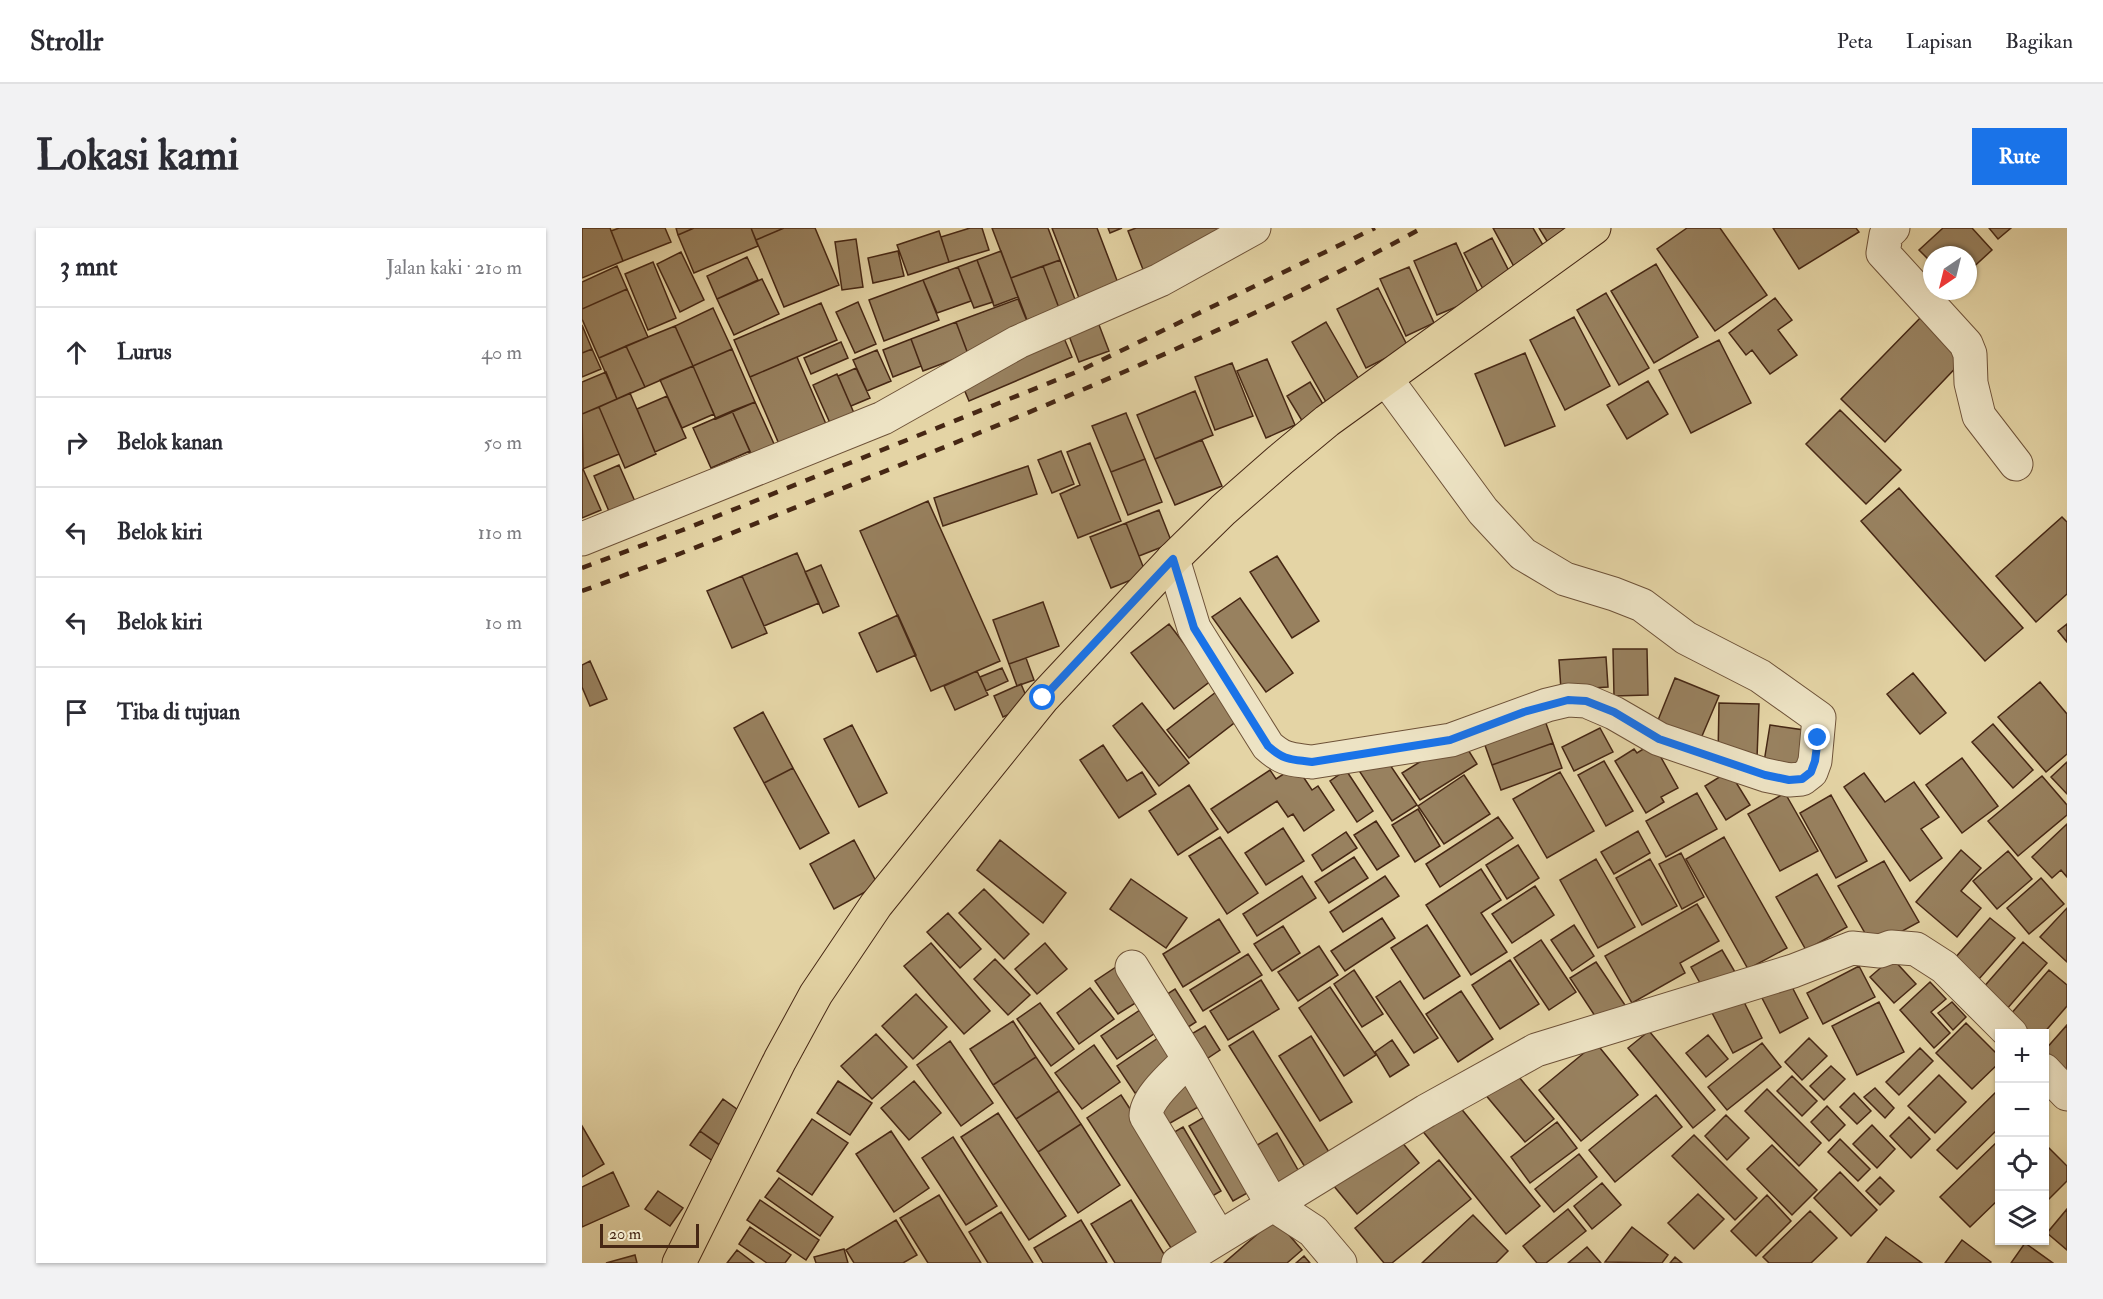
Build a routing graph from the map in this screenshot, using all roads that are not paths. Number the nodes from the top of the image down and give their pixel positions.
1 (1254, 228) edge
2 (1594, 228) edge
3 (1893, 228) edge
4 (1386, 379) junction
5 (2016, 464) dead end
6 (582, 539) edge
7 (1173, 559) junction
8 (1132, 967) dead end
9 (2006, 1029) edge
10 (1189, 1059) junction
11 (2049, 1075) edge
12 (2067, 1094) edge
13 (1272, 1204) junction
14 (1219, 1237) junction
15 (679, 1263) edge
16 (1178, 1263) edge
17 (1340, 1263) edge

1 - 6 street
2 - 4 main road
3 - 5 street
4 - 7 main road
4 - 7 street
7 - 15 main road
8 - 10 street
9 - 13 street
10 - 13 street
10 - 14 street
11 - 12 street
13 - 14 street
13 - 17 street
14 - 16 street

